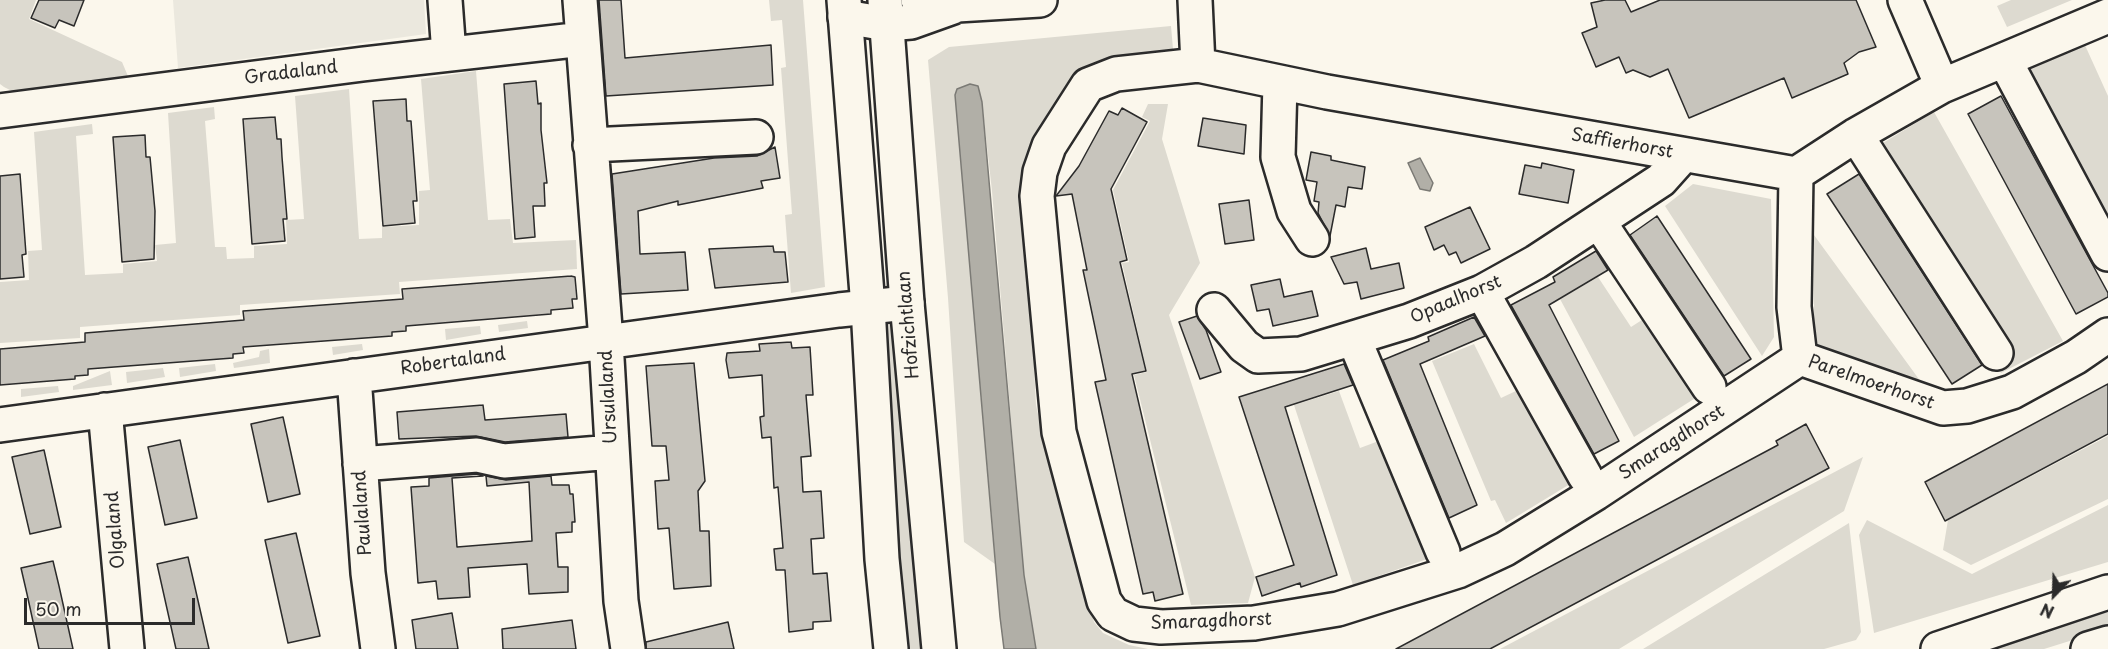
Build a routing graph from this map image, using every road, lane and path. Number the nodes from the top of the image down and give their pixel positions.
1 (445, 0) edge
2 (580, 0) edge
3 (918, 0) edge
4 (1040, 0) edge
5 (1195, 0) edge
6 (1905, 0) edge
7 (957, 5) junction
8 (885, 8) edge
9 (844, 9) edge
10 (2108, 16) edge
11 (583, 39) junction
12 (449, 54) junction
13 (2005, 61) junction
14 (1198, 65) junction
15 (1280, 84) junction
16 (1942, 86) junction
17 (0, 111) edge
18 (1856, 135) junction
19 (756, 136) dead end
20 (590, 145) junction
21 (1679, 154) junction
22 (1796, 174) junction
23 (1599, 222) junction
24 (1312, 240) dead end
25 (2108, 254) edge
26 (1482, 292) junction
27 (907, 303) junction
28 (868, 307) junction
29 (1214, 310) dead end
30 (2108, 335) edge
31 (1354, 339) junction
32 (606, 342) junction
33 (1995, 353) dead end
34 (1800, 358) junction
35 (354, 376) junction
36 (1709, 387) dead end
37 (105, 410) junction
38 (0, 425) edge
39 (612, 452) junction
40 (360, 464) junction
41 (1585, 476) dead end
42 (1443, 552) dead end
43 (2108, 592) edge
44 (2108, 643) edge
45 (127, 649) edge
46 (378, 649) edge
47 (628, 649) edge
48 (891, 649) edge
49 (939, 649) edge
50 (1938, 649) edge
51 (2088, 649) edge

1 - 12 street
2 - 11 street, Ursulaland
3 - 7 street
4 - 7 street
5 - 14 street
6 - 16 street
7 - 8 street
8 - 9 street
8 - 27 street, Hofzichtlaan
9 - 28 street
10 - 13 street
11 - 12 street, Gradaland
11 - 20 street, Ursulaland
12 - 17 street, Gradaland
13 - 16 street
13 - 25 street
14 - 15 street, Saffierhorst
14 - 34 street, Smaragdhorst
15 - 21 street, Saffierhorst
15 - 24 street
16 - 18 street
18 - 22 street
18 - 33 street
19 - 20 street
20 - 32 street, Ursulaland
21 - 22 street, Saffierhorst
21 - 23 street, Opaalhorst
22 - 34 street, Parelmoerhorst
23 - 26 street, Opaalhorst
23 - 36 street
26 - 31 street, Opaalhorst
26 - 41 street
27 - 28 street, Robertaland
27 - 49 street, Hofzichtlaan
28 - 32 street, Robertaland
28 - 48 street
29 - 31 street, Opaalhorst
30 - 34 street, Parelmoerhorst
31 - 42 street
32 - 35 street, Robertaland
32 - 39 street, Ursulaland
35 - 37 street, Robertaland
35 - 40 street, Paulaland
37 - 38 street, Robertaland
37 - 45 street, Olgaland
39 - 40 street
39 - 47 street, Ursulaland
40 - 46 street, Paulaland
43 - 50 street
44 - 51 street

